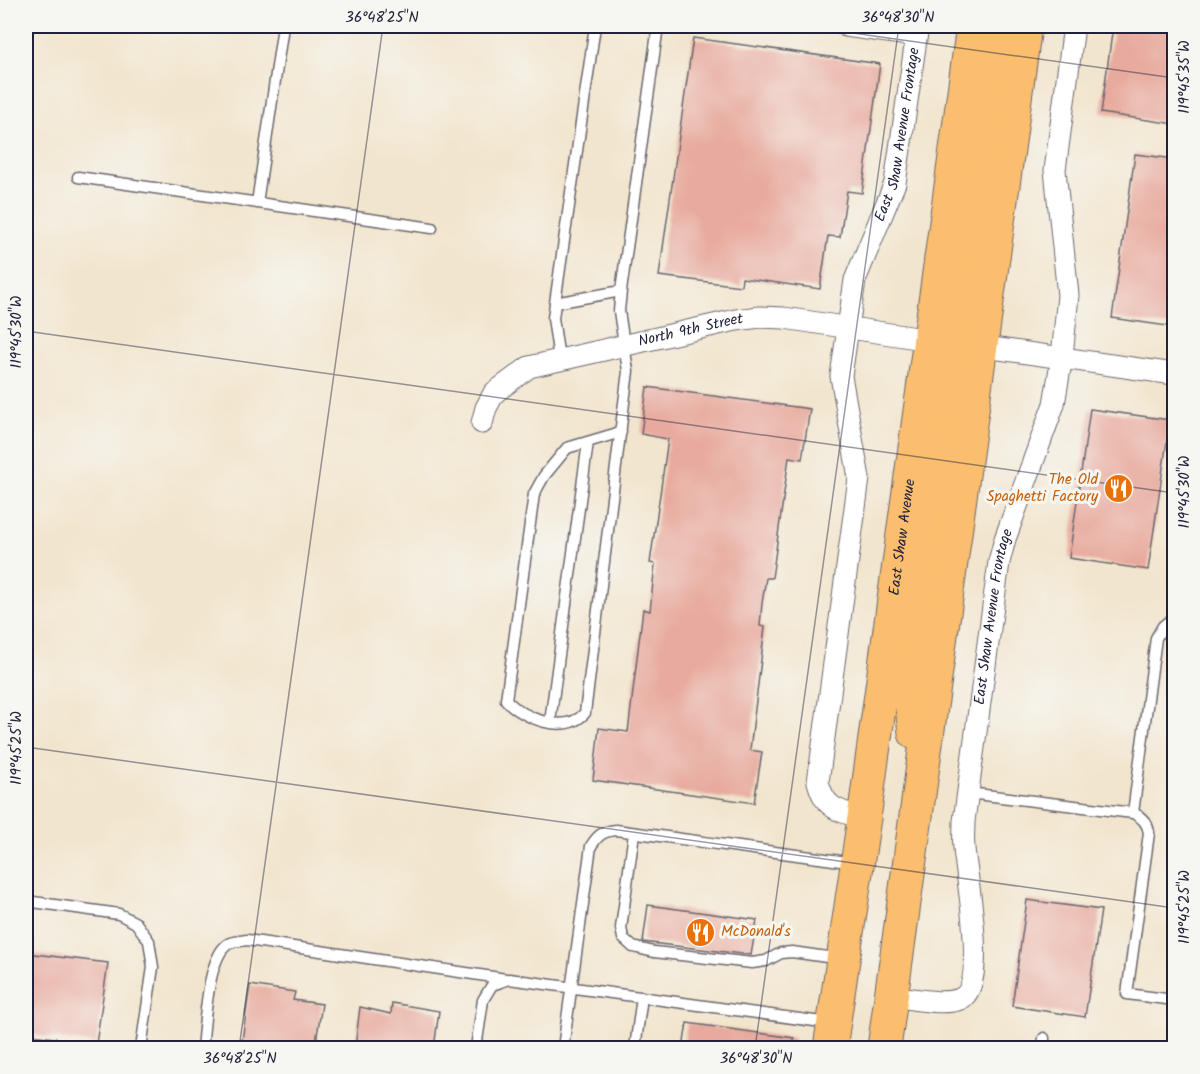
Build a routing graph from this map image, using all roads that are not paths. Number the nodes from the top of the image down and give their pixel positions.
1 (283, 26) edge
2 (595, 26) edge
3 (658, 26) edge
4 (846, 26) edge
5 (973, 26) edge
6 (998, 26) edge
7 (1025, 26) edge
8 (1074, 26) edge
9 (917, 31) edge
10 (78, 177) dead end
11 (257, 203) junction
12 (432, 228) dead end
13 (621, 291) junction
14 (555, 303) junction
15 (848, 328) junction
16 (930, 340) junction
17 (626, 344) junction
18 (978, 346) junction
19 (1062, 357) junction
20 (559, 359) junction
21 (1174, 374) edge
22 (482, 423) dead end
23 (621, 432) junction
24 (588, 442) junction
25 (1174, 617) edge
26 (550, 722) junction
27 (921, 786) junction
28 (968, 793) junction
29 (1133, 813) junction
30 (864, 818) junction
31 (634, 832) junction
32 (858, 863) junction
33 (26, 902) edge
34 (843, 959) junction
35 (509, 979) junction
36 (572, 987) junction
37 (891, 996) junction
38 (642, 997) junction
39 (1174, 1000) edge
40 (832, 1036) edge
41 (141, 1048) edge
42 (202, 1048) edge
43 (476, 1048) edge
44 (563, 1048) edge
45 (635, 1048) edge
46 (884, 1048) edge

1 - 11 lane
2 - 14 lane
3 - 13 lane
4 - 9 street
5 - 16 main road, East Shaw Avenue
6 - 18 main road
7 - 18 main road
8 - 19 street, East Shaw Avenue Frontage
9 - 15 street, East Shaw Avenue Frontage
10 - 11 lane
11 - 12 lane
13 - 14 lane
13 - 17 lane
14 - 20 lane
15 - 16 street, North 9th Street
15 - 17 street, North 9th Street
15 - 30 street, East Shaw Avenue Frontage
16 - 27 main road
16 - 30 main road, East Shaw Avenue
17 - 20 street, North 9th Street
17 - 23 lane
18 - 19 street
18 - 27 main road
19 - 21 street
19 - 28 street, East Shaw Avenue Frontage
20 - 22 street, North 9th Street
23 - 24 lane
23 - 26 lane
24 - 26 lane
24 - 26 lane
25 - 29 lane
27 - 37 main road
28 - 29 lane
28 - 37 street, East Shaw Avenue Frontage
29 - 39 lane
30 - 32 main road, East Shaw Avenue
31 - 32 lane
31 - 34 lane
31 - 36 lane
32 - 34 main road, East Shaw Avenue
33 - 41 lane
34 - 40 main road, East Shaw Avenue
35 - 36 lane
35 - 42 lane
35 - 43 lane
36 - 38 lane
36 - 44 lane
37 - 46 main road
38 - 40 lane
38 - 45 lane

